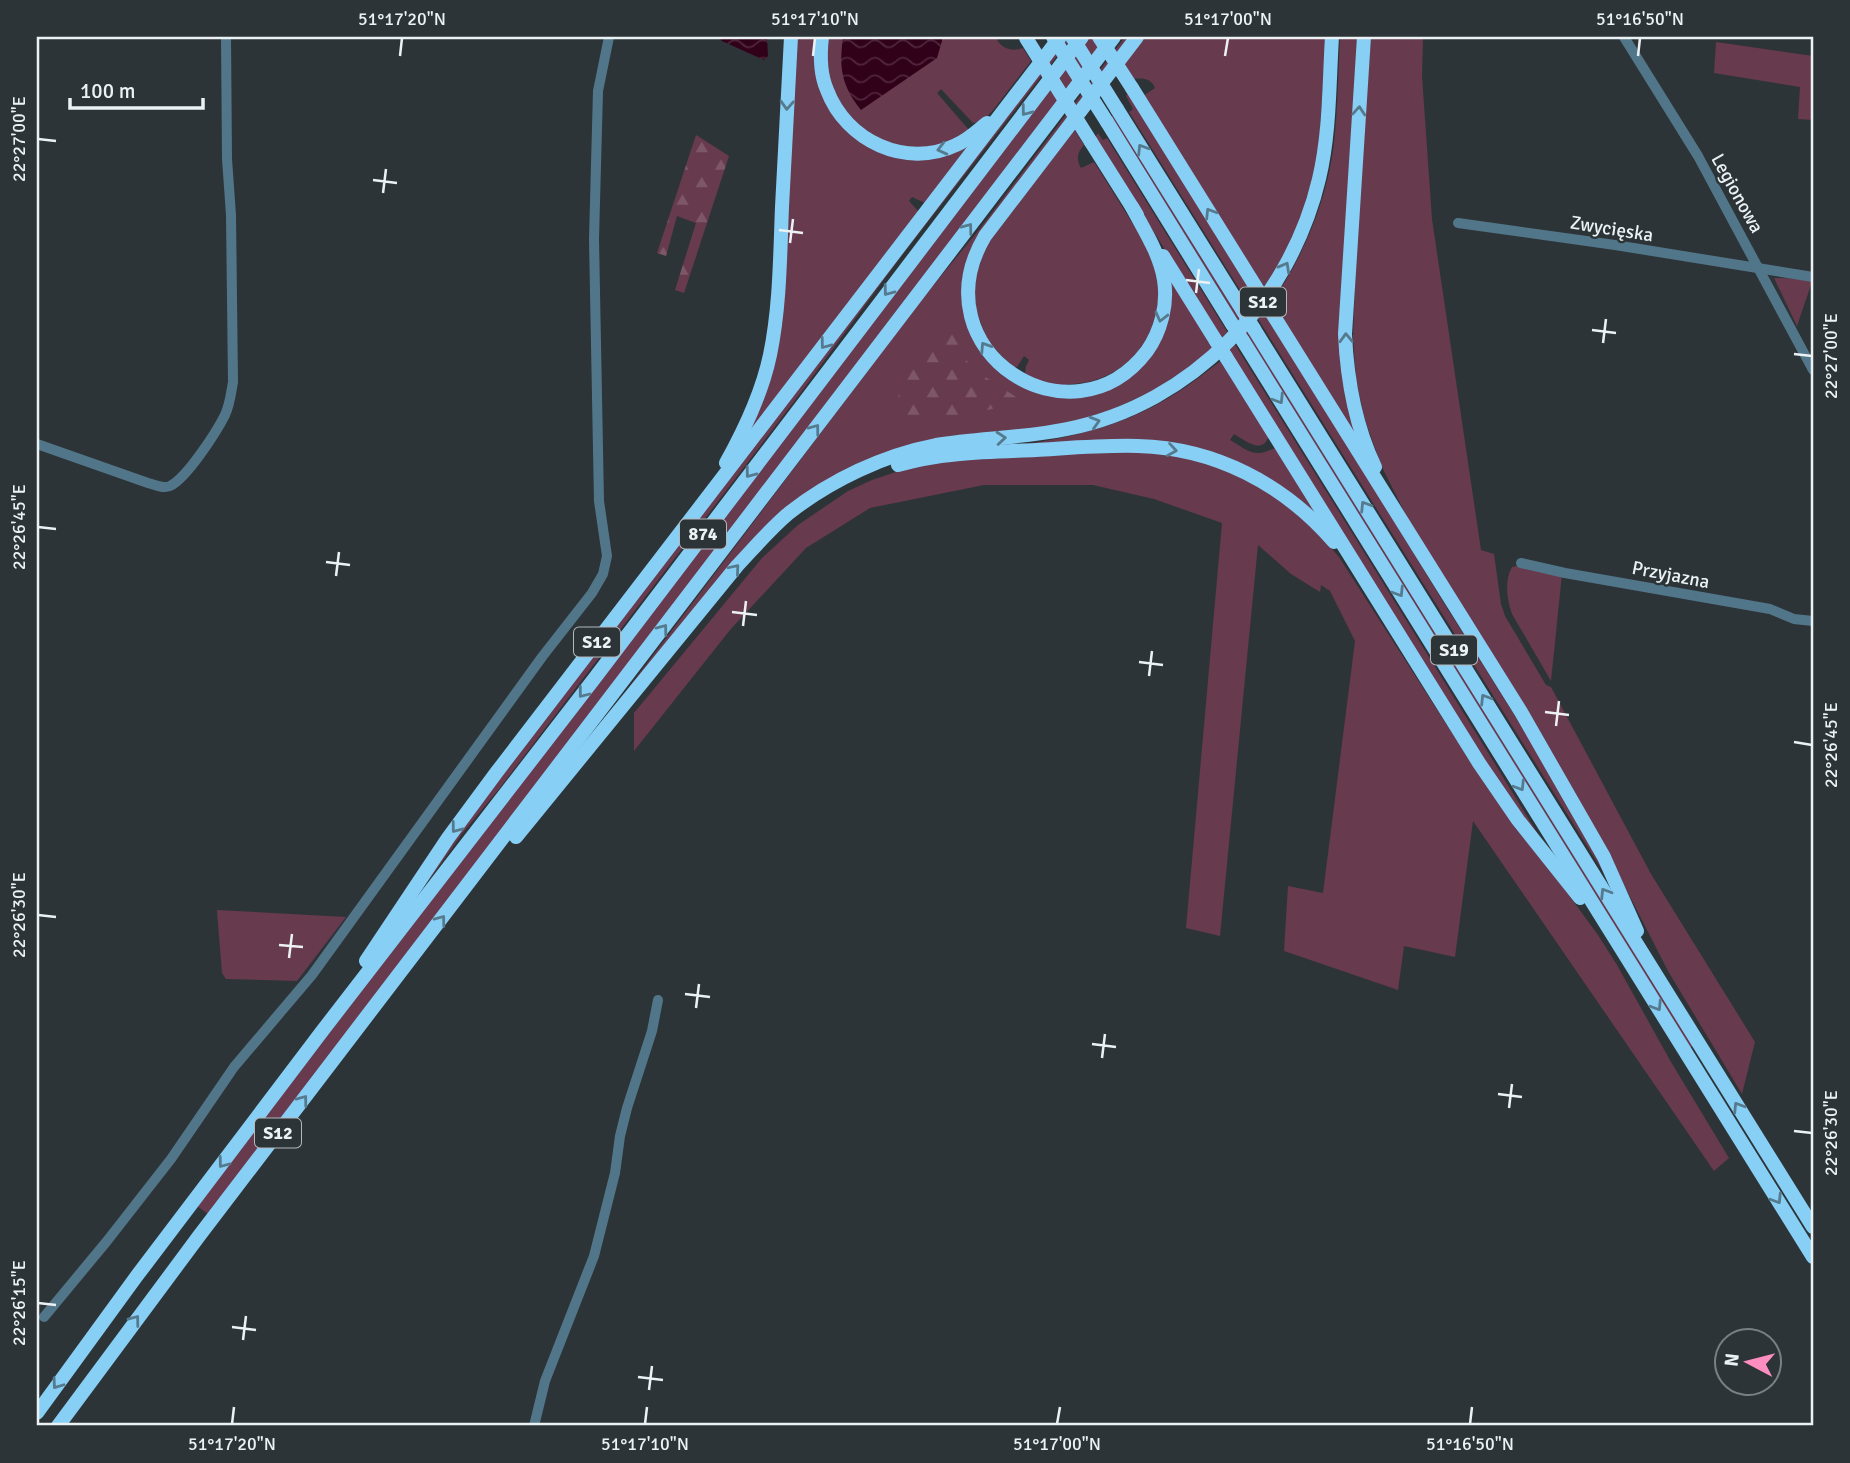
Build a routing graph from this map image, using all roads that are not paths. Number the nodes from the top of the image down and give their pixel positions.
1 (226, 37) edge
2 (609, 37) edge
3 (791, 37) edge
4 (822, 37) edge
5 (1026, 37) edge
6 (1054, 37) edge
7 (1060, 37) edge
8 (1072, 37) edge
9 (1082, 37) edge
10 (1099, 37) edge
11 (1114, 37) edge
12 (1137, 37) edge
13 (1332, 37) edge
14 (1364, 37) edge
15 (1624, 37) edge
16 (1016, 96) junction
17 (1132, 207) junction
18 (1458, 223) dead end
19 (1760, 270) junction
20 (1813, 277) edge
21 (1813, 370) edge
22 (37, 444) edge
23 (821, 491) junction
24 (697, 511) junction
25 (1401, 518) junction
26 (1521, 563) dead end
27 (1370, 587) junction
28 (1813, 621) edge
29 (461, 893) junction
30 (1621, 948) junction
31 (1654, 971) junction
32 (658, 1000) dead end
33 (323, 1030) junction
34 (1813, 1227) edge
35 (1813, 1257) edge
36 (44, 1317) dead end
37 (37, 1413) edge
38 (58, 1426) edge
39 (534, 1426) edge

1 - 22 street
2 - 36 street
3 -> 24 highway, S12
16 -> 4 highway
5 - 17 highway, bridge
6 -> 30 highway, S19, bridge
7 - 16 highway
31 -> 8 highway, S19, bridge
9 -> 33 highway, 874
25 -> 10 highway, bridge
29 -> 11 highway, 874
17 -> 12 highway
23 -> 13 highway, S12
25 -> 14 highway
15 - 19 street, Legionowa
16 -> 24 highway
17 - 27 highway, bridge
18 - 19 street, Zwycięska
19 - 20 street, Zwycięska
19 - 21 street, Legionowa
23 -> 27 highway
29 -> 23 highway
24 -> 33 highway, S12
25 - 31 highway
26 - 28 street, Przyjazna
27 - 30 highway
38 -> 29 highway, S12
30 -> 35 highway, S19
34 -> 31 highway, S19
32 - 39 street
33 -> 37 highway, S12

